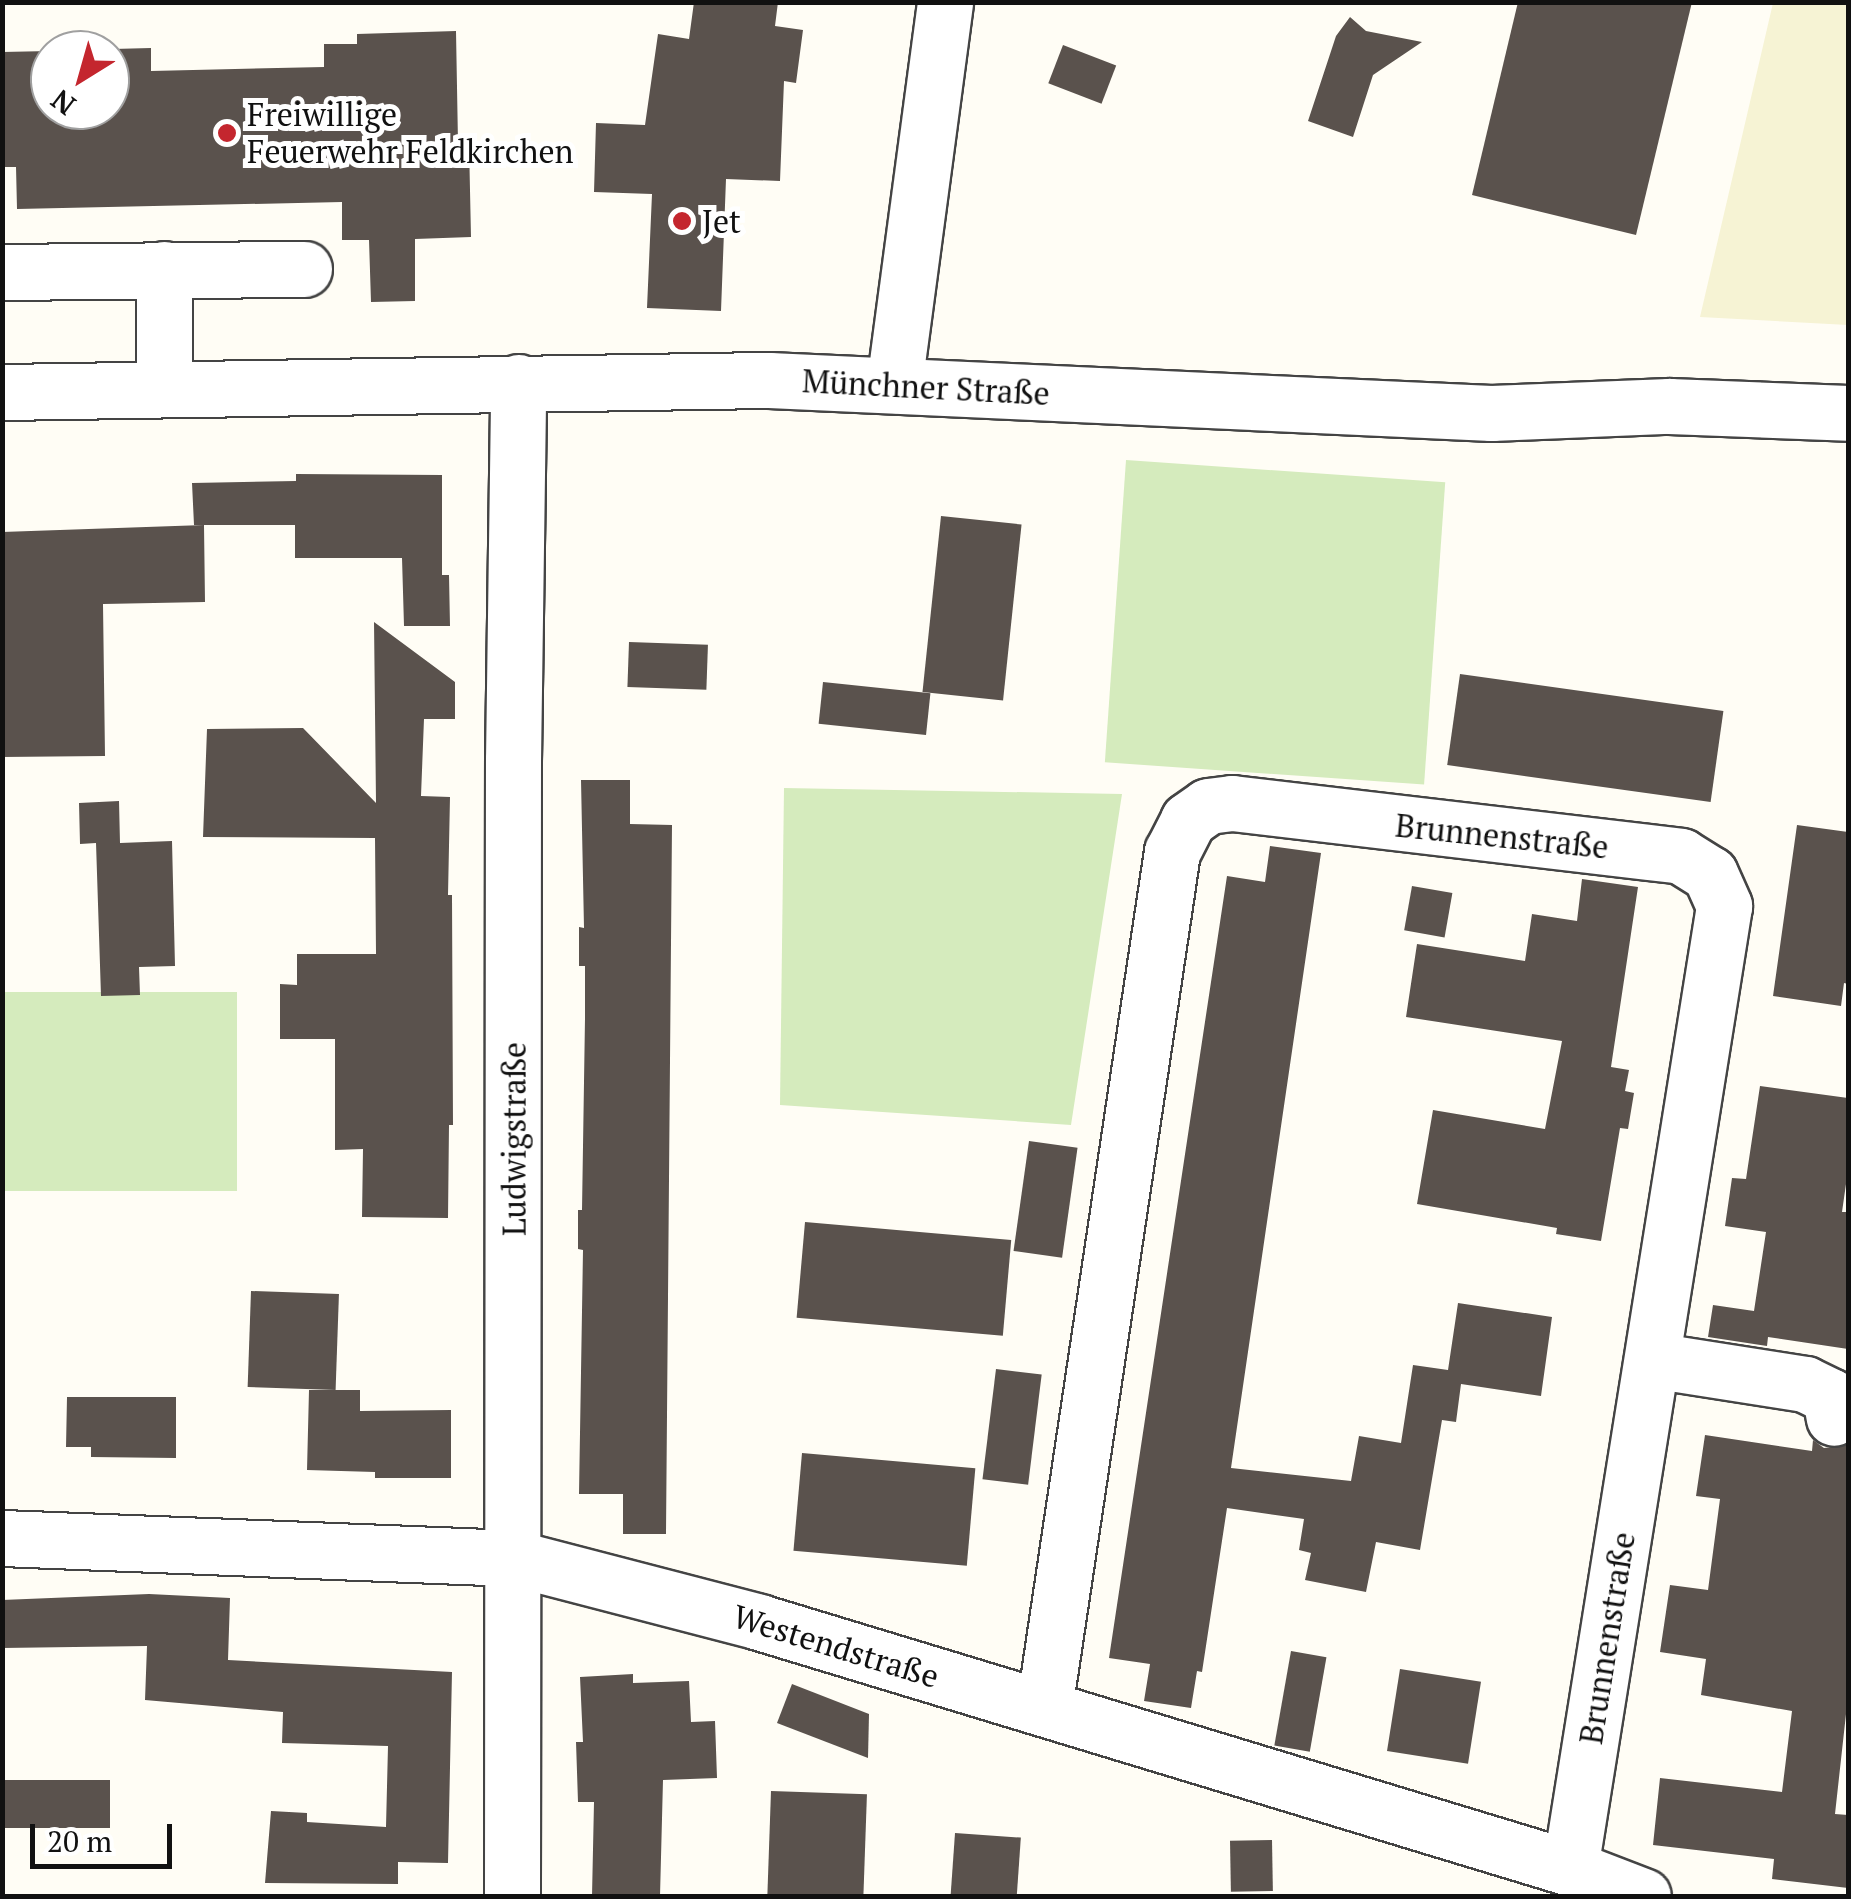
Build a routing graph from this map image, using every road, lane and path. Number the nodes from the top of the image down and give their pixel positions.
1 (946, 2) edge
2 (164, 269) junction
3 (304, 269) dead end
4 (2, 272) edge
5 (518, 382) junction
6 (894, 385) junction
7 (164, 390) junction
8 (2, 392) edge
9 (1848, 413) edge
10 (1652, 1360) junction
11 (1834, 1418) dead end
12 (2, 1538) edge
13 (514, 1558) junction
14 (1044, 1708) junction
15 (1570, 1868) junction
16 (512, 1896) edge
17 (1642, 1896) edge

1 - 6 street
2 - 3 street
2 - 4 street
2 - 7 street
5 - 6 street, Münchner Straße
5 - 7 street, Münchner Straße
5 - 13 street, Ludwigstraße
6 - 9 street, Münchner Straße
7 - 8 street, Münchner Straße
10 - 11 street
10 - 14 street, Brunnenstraße
10 - 15 street, Brunnenstraße
12 - 13 street, Westendstraße
13 - 14 street, Westendstraße
13 - 16 street, Ludwigstraße
14 - 15 street, Westendstraße
15 - 17 street, Westendstraße

